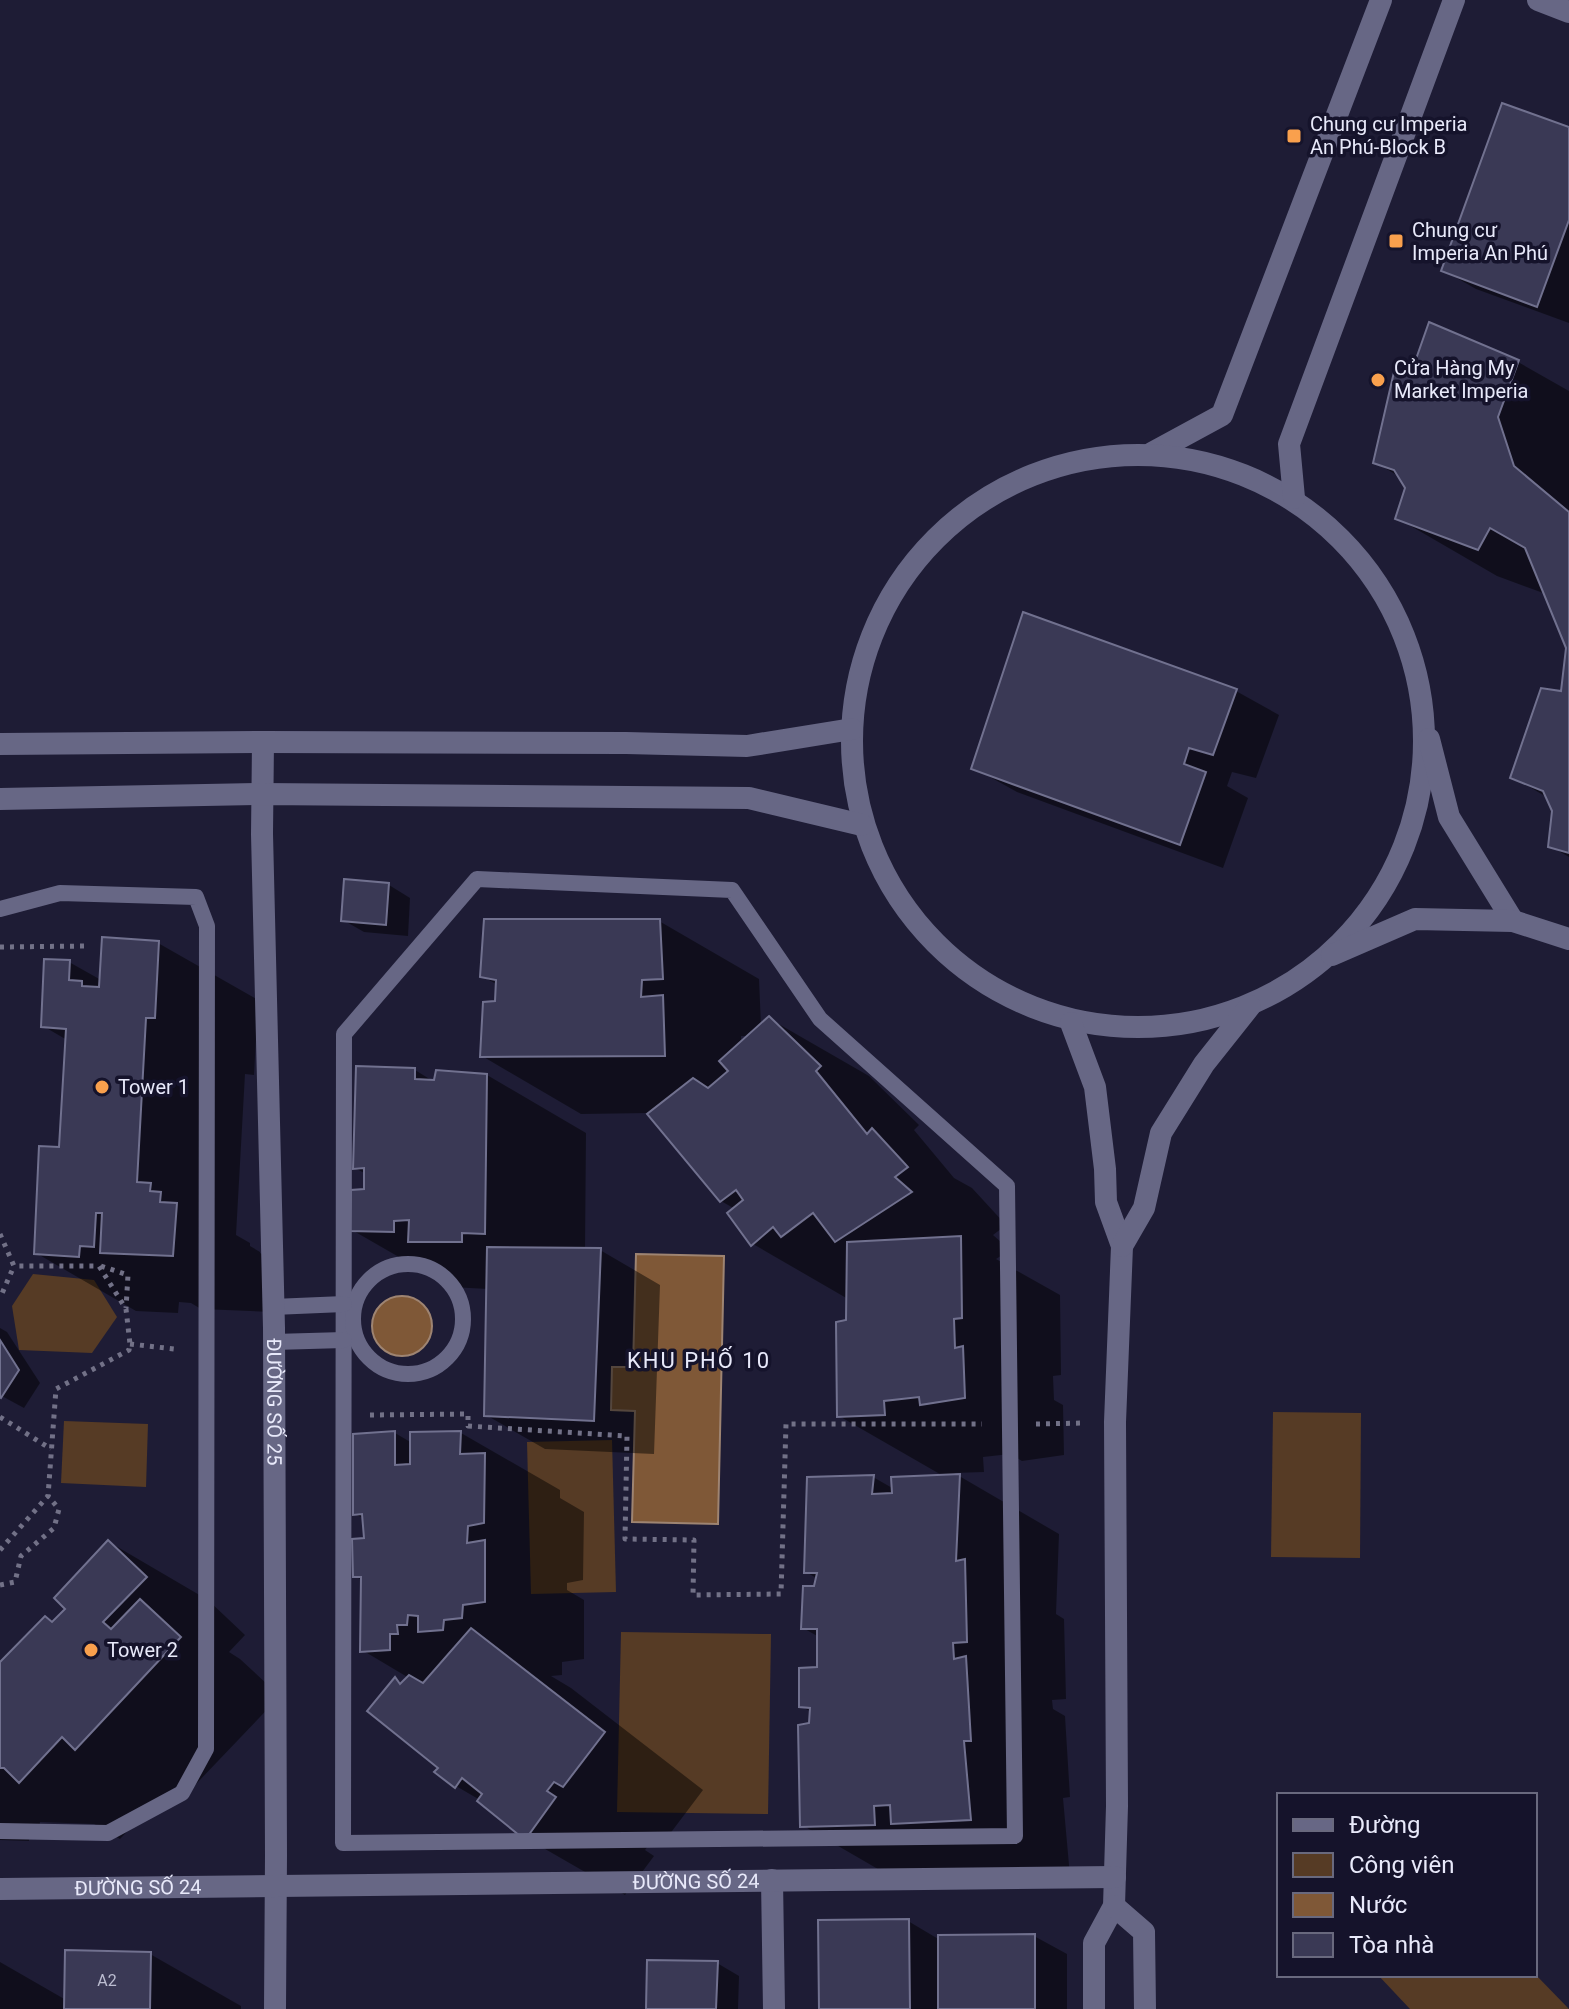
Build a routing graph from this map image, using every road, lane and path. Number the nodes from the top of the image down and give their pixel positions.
1 (1381, 0) edge
2 (1454, 0) edge
3 (1538, 0) edge
4 (1569, 12) edge
5 (1152, 453) junction
6 (1294, 498) junction
7 (1424, 719) junction
8 (852, 729) junction
9 (263, 742) junction
10 (0, 744) edge
11 (261, 794) junction
12 (0, 799) edge
13 (862, 825) junction
14 (0, 909) edge
15 (1513, 921) junction
16 (1569, 939) edge
17 (85, 946) dead end
18 (0, 947) edge
19 (1328, 957) junction
20 (1250, 1006) junction
21 (1071, 1023) junction
22 (0, 1234) edge
23 (1122, 1246) junction
24 (14, 1266) junction
25 (99, 1266) junction
26 (0, 1298) edge
27 (273, 1307) junction
28 (126, 1309) junction
29 (347, 1316) junction
30 (344, 1340) junction
31 (274, 1342) junction
32 (130, 1344) junction
33 (174, 1349) dead end
34 (343, 1416) junction
35 (0, 1417) edge
36 (1115, 1422) junction
37 (1010, 1424) junction
38 (51, 1449) junction
39 (48, 1496) junction
40 (0, 1550) edge
41 (0, 1585) edge
42 (0, 1831) edge
43 (1115, 1877) junction
44 (772, 1880) junction
45 (276, 1887) junction
46 (0, 1889) edge
47 (1114, 1906) junction
48 (275, 2009) edge
49 (774, 2009) edge
50 (1094, 2009) edge
51 (1145, 2009) edge

1 - 5 street
2 - 6 street
3 - 4 street
5 - 6 street
5 - 8 street
6 - 7 street
7 - 15 street
7 - 19 street
8 - 9 street
8 - 13 street
9 - 10 street
9 - 11 street, ĐƯỜNG SỐ 25
11 - 12 street
11 - 13 street
11 - 27 street, ĐƯỜNG SỐ 25
13 - 21 street
14 - 42 lane
15 - 16 street
15 - 19 street
17 - 18 path
19 - 20 street
20 - 21 street
20 - 23 street
21 - 23 street
22 - 24 path
23 - 36 street
24 - 25 path
24 - 26 path
25 - 28 path
25 - 28 path
27 - 29 lane
27 - 31 street, ĐƯỜNG SỐ 25
28 - 32 path
29 - 29 lane
29 - 30 lane
29 - 37 lane
30 - 31 lane
30 - 34 lane
31 - 45 street, ĐƯỜNG SỐ 25
32 - 33 path
32 - 38 path
34 - 37 path
34 - 37 lane
35 - 38 path
36 - 37 path
36 - 43 street
38 - 39 path
39 - 40 path
39 - 41 path
43 - 44 street, ĐƯỜNG SỐ 24
43 - 47 street
44 - 45 street, ĐƯỜNG SỐ 24
44 - 49 street
45 - 46 street, ĐƯỜNG SỐ 24
45 - 48 street, ĐƯỜNG SỐ 25
47 - 50 street
47 - 51 street

